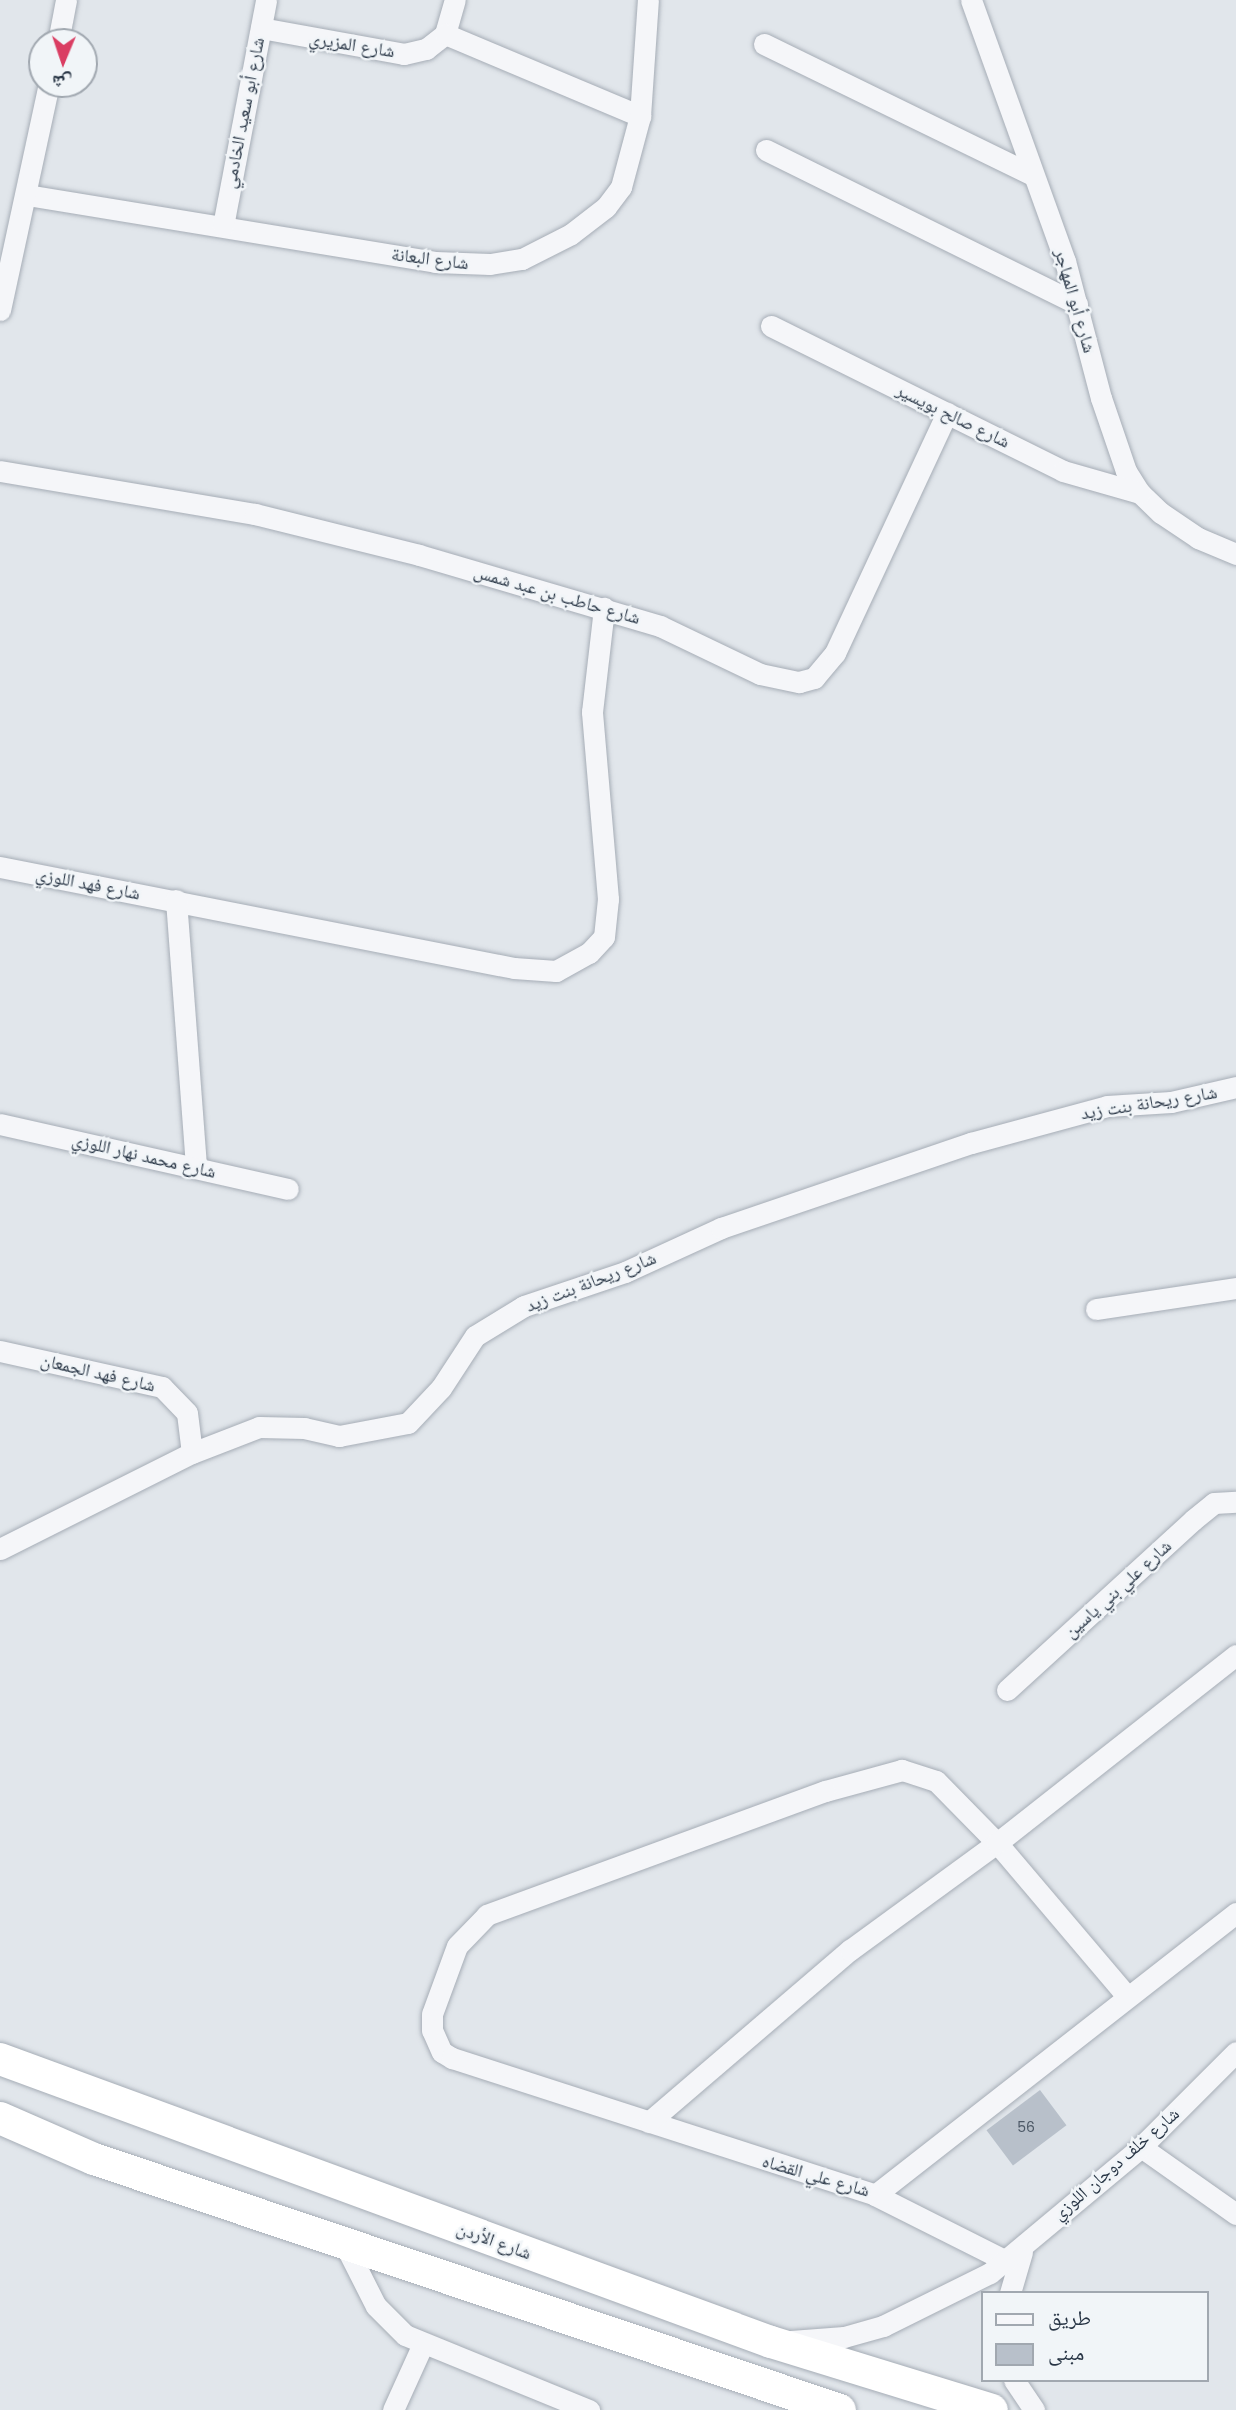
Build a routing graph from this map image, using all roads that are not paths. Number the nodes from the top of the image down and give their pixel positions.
1 (66, 0) edge
2 (266, 0) edge
3 (455, 0) edge
4 (648, 0) edge
5 (971, 0) edge
6 (61, 28) edge
7 (261, 28) junction
8 (445, 34) junction
9 (764, 44) dead end
10 (46, 98) edge
11 (640, 116) junction
12 (766, 150) dead end
13 (1033, 175) junction
14 (27, 195) junction
15 (223, 226) junction
16 (1077, 304) junction
17 (0, 310) edge
18 (771, 326) dead end
19 (947, 413) junction
20 (0, 471) edge
21 (1140, 493) junction
22 (1236, 554) edge
23 (604, 607) junction
24 (0, 867) edge
25 (176, 901) junction
26 (1236, 1087) edge
27 (0, 1124) edge
28 (196, 1167) junction
29 (288, 1189) dead end
30 (1236, 1288) edge
31 (1096, 1309) dead end
32 (0, 1351) edge
33 (192, 1453) junction
34 (1236, 1502) edge
35 (0, 1549) edge
36 (1236, 1655) edge
37 (1007, 1690) dead end
38 (997, 1843) junction
39 (1236, 1913) edge
40 (1126, 1995) junction
41 (1236, 2052) edge
42 (0, 2059) edge
43 (0, 2118) edge
44 (649, 2122) junction
45 (1141, 2147) junction
46 (875, 2195) junction
47 (1236, 2214) edge
48 (345, 2245) junction
49 (1010, 2263) junction
50 (1010, 2291) edge
51 (771, 2342) junction
52 (423, 2344) junction
53 (1015, 2382) edge
54 (393, 2410) edge
55 (589, 2410) edge
56 (841, 2410) edge
57 (992, 2410) edge
58 (1034, 2410) edge

1 - 6 street
2 - 7 street, شارع أبو سعيد الخادمي
3 - 8 street
4 - 11 street, شارع البعانة
5 - 13 street, شارع أبو المهاجر
7 - 8 street, شارع المزيري
7 - 15 street, شارع أبو سعيد الخادمي
8 - 11 street
9 - 13 street
10 - 14 street
11 - 15 street, شارع البعانة
12 - 16 street
13 - 16 street, شارع أبو المهاجر
14 - 15 street, شارع البعانة
14 - 17 street
16 - 21 street, شارع أبو المهاجر
18 - 19 street, شارع صالح بويسير
19 - 21 street, شارع صالح بويسير
19 - 23 street, شارع حاطب بن عبد شمس
20 - 23 street, شارع حاطب بن عبد شمس
21 - 22 street, شارع أبو المهاجر
23 - 25 street, شارع فهد اللوزي
24 - 25 street, شارع فهد اللوزي
25 - 28 street
26 - 33 street, شارع ريحانة بنت زيد
27 - 28 street, شارع محمد نهار اللوزي
28 - 29 street, شارع محمد نهار اللوزي
30 - 31 street
32 - 33 street, شارع فهد الجمعان
33 - 35 street, شارع ريحانة بنت زيد
34 - 37 street, شارع علي بني ياسين
36 - 38 street
38 - 40 street
38 - 44 street
38 - 44 street, شارع علي القضاه
39 - 40 street, شارع علي القضاه
40 - 46 street, شارع علي القضاه
41 - 45 street, شارع خلف دوجان اللوزي
42 - 51 highway, شارع الأردن
43 - 48 highway
44 - 46 street, شارع علي القضاه
45 - 47 street
45 - 49 street, شارع خلف دوجان اللوزي
46 - 49 street
48 - 52 street
48 - 56 highway
49 - 50 street
49 - 51 street, شارع خلف دوجان اللوزي
51 - 57 highway, شارع الأردن
52 - 54 street
52 - 55 street
53 - 58 street

